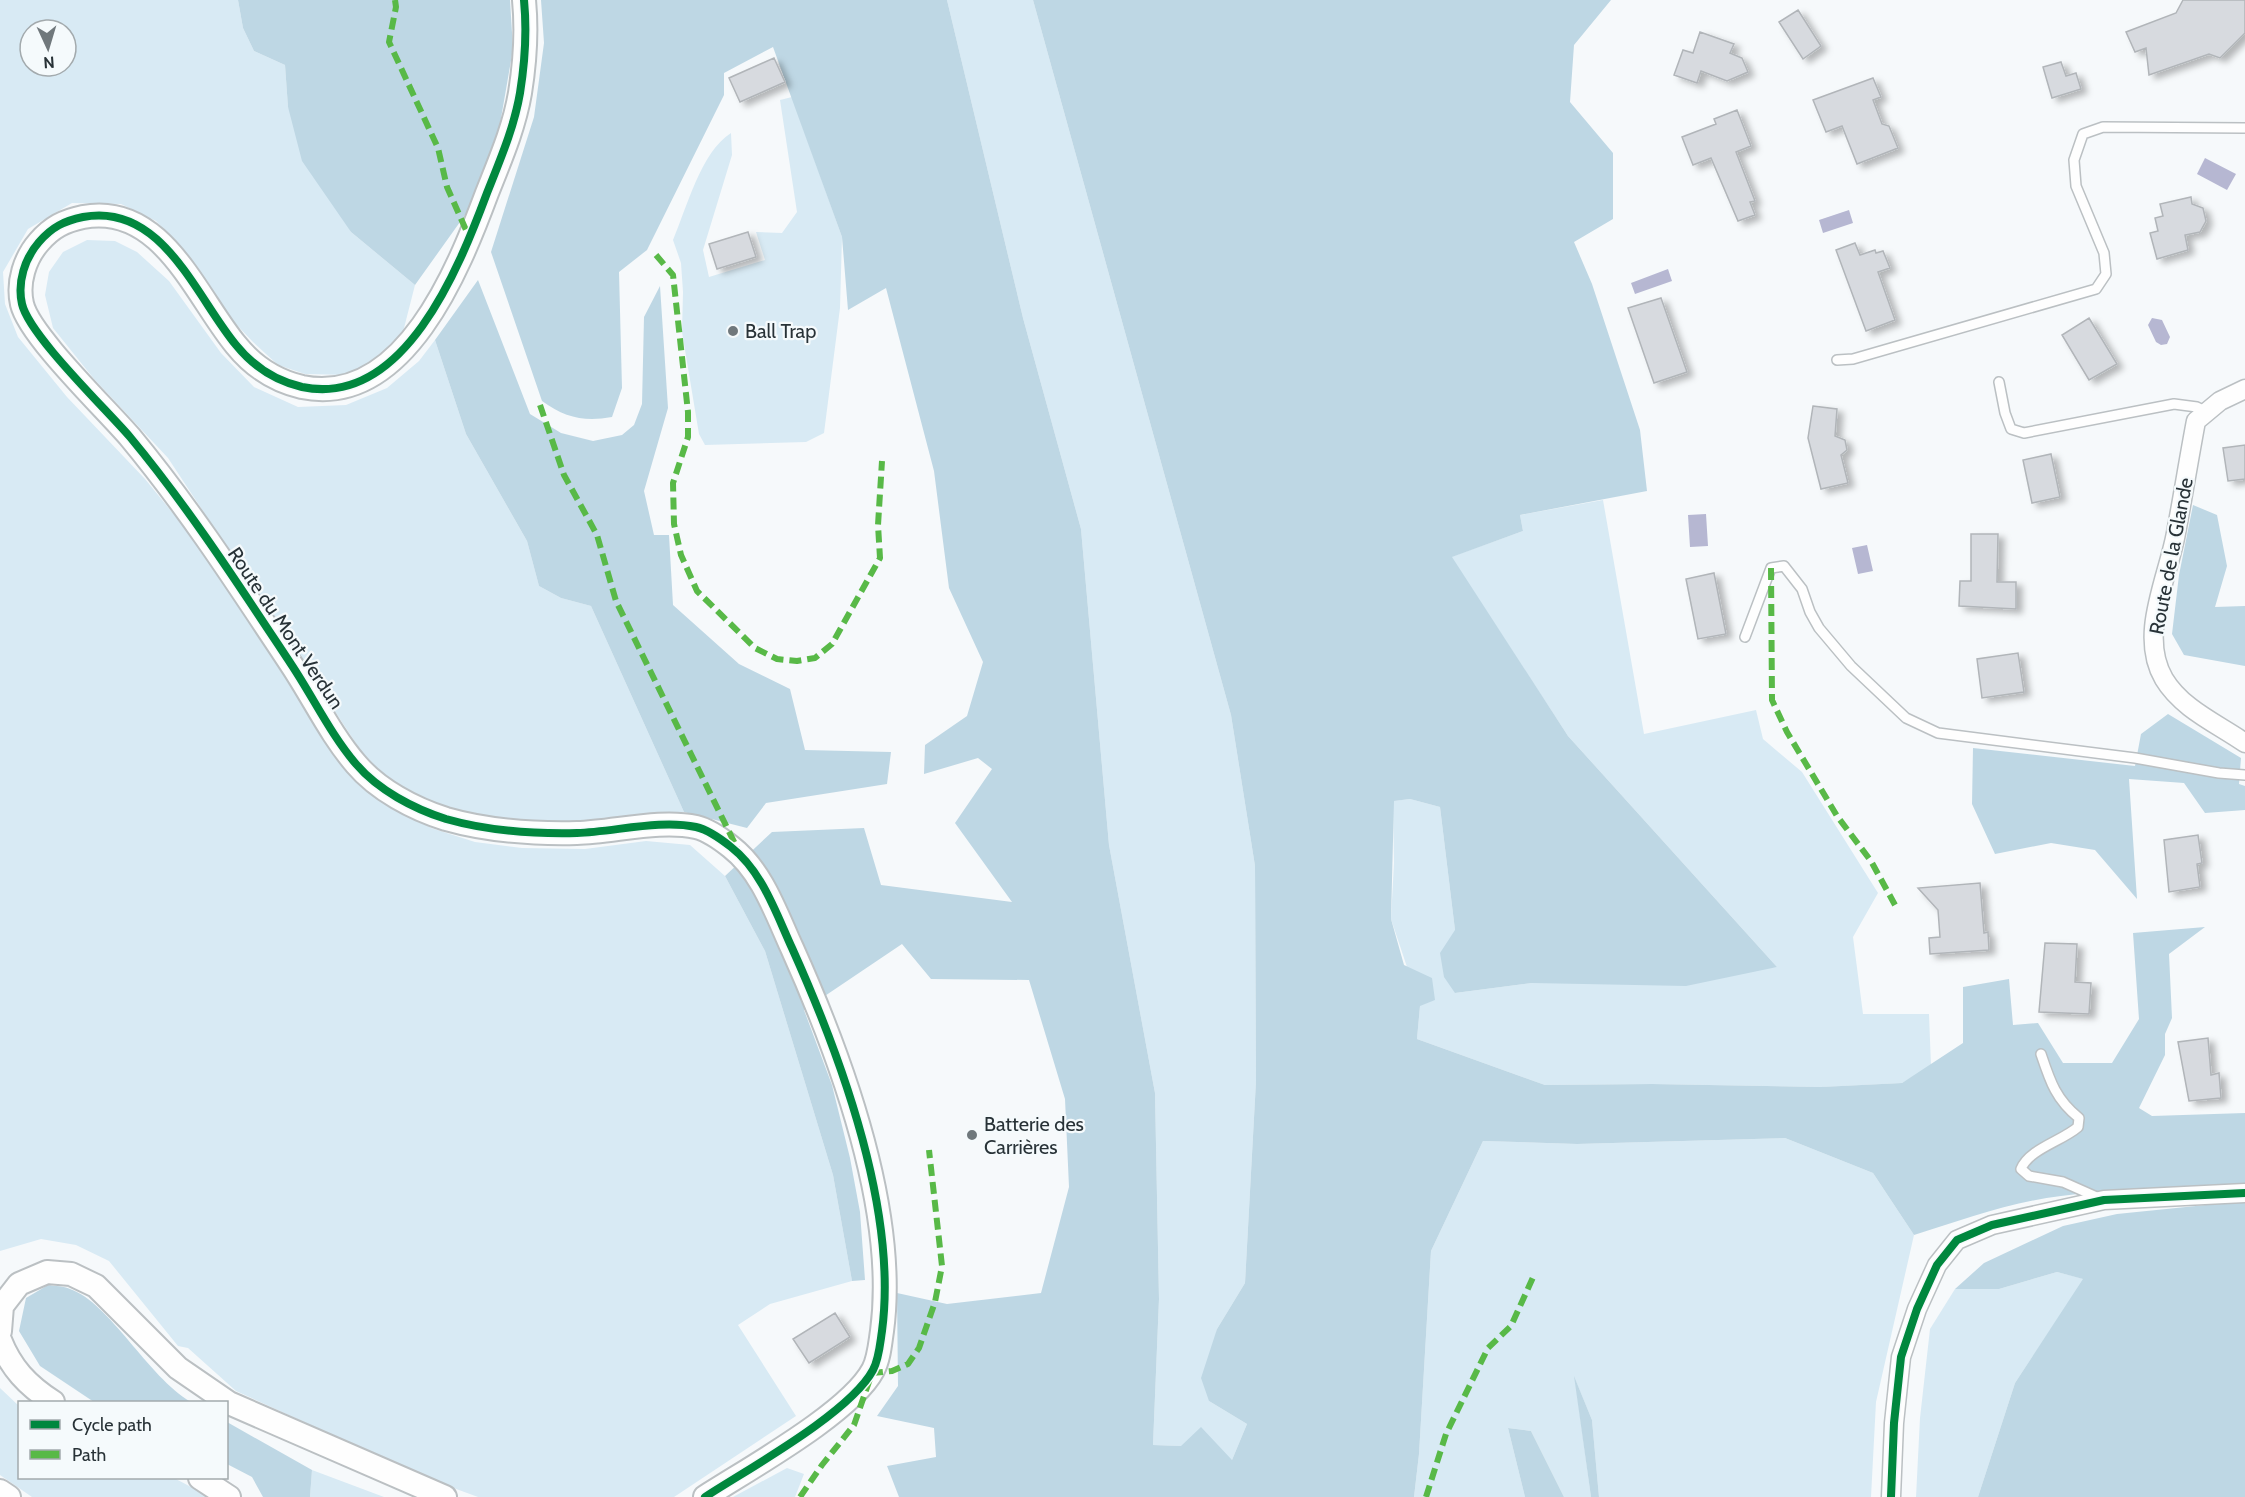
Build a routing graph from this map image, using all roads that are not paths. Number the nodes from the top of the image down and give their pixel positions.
1 (524, 0) edge
2 (2245, 129) edge
3 (1837, 360) dead end
4 (1999, 382) dead end
5 (2245, 389) edge
6 (2207, 412) junction
7 (1745, 637) dead end
8 (2245, 743) edge
9 (2245, 775) edge
10 (2041, 1054) dead end
11 (2245, 1193) edge
12 (2104, 1200) junction
13 (0, 1331) edge
14 (0, 1340) edge
15 (51, 1401) edge
16 (227, 1401) edge
17 (228, 1402) edge
18 (202, 1479) edge
19 (0, 1491) edge
20 (9, 1497) edge
21 (229, 1497) edge
22 (445, 1497) edge
23 (705, 1497) edge
24 (1891, 1497) edge

1 - 23 street, Route du Mont Verdun
2 - 3 lane
4 - 6 lane
5 - 6 street, Route de la Glande
6 - 8 street, Route de la Glande
7 - 9 lane
10 - 12 lane
11 - 12 street
12 - 24 street
13 - 16 street
14 - 15 street
17 - 22 street
18 - 21 street
19 - 20 street

